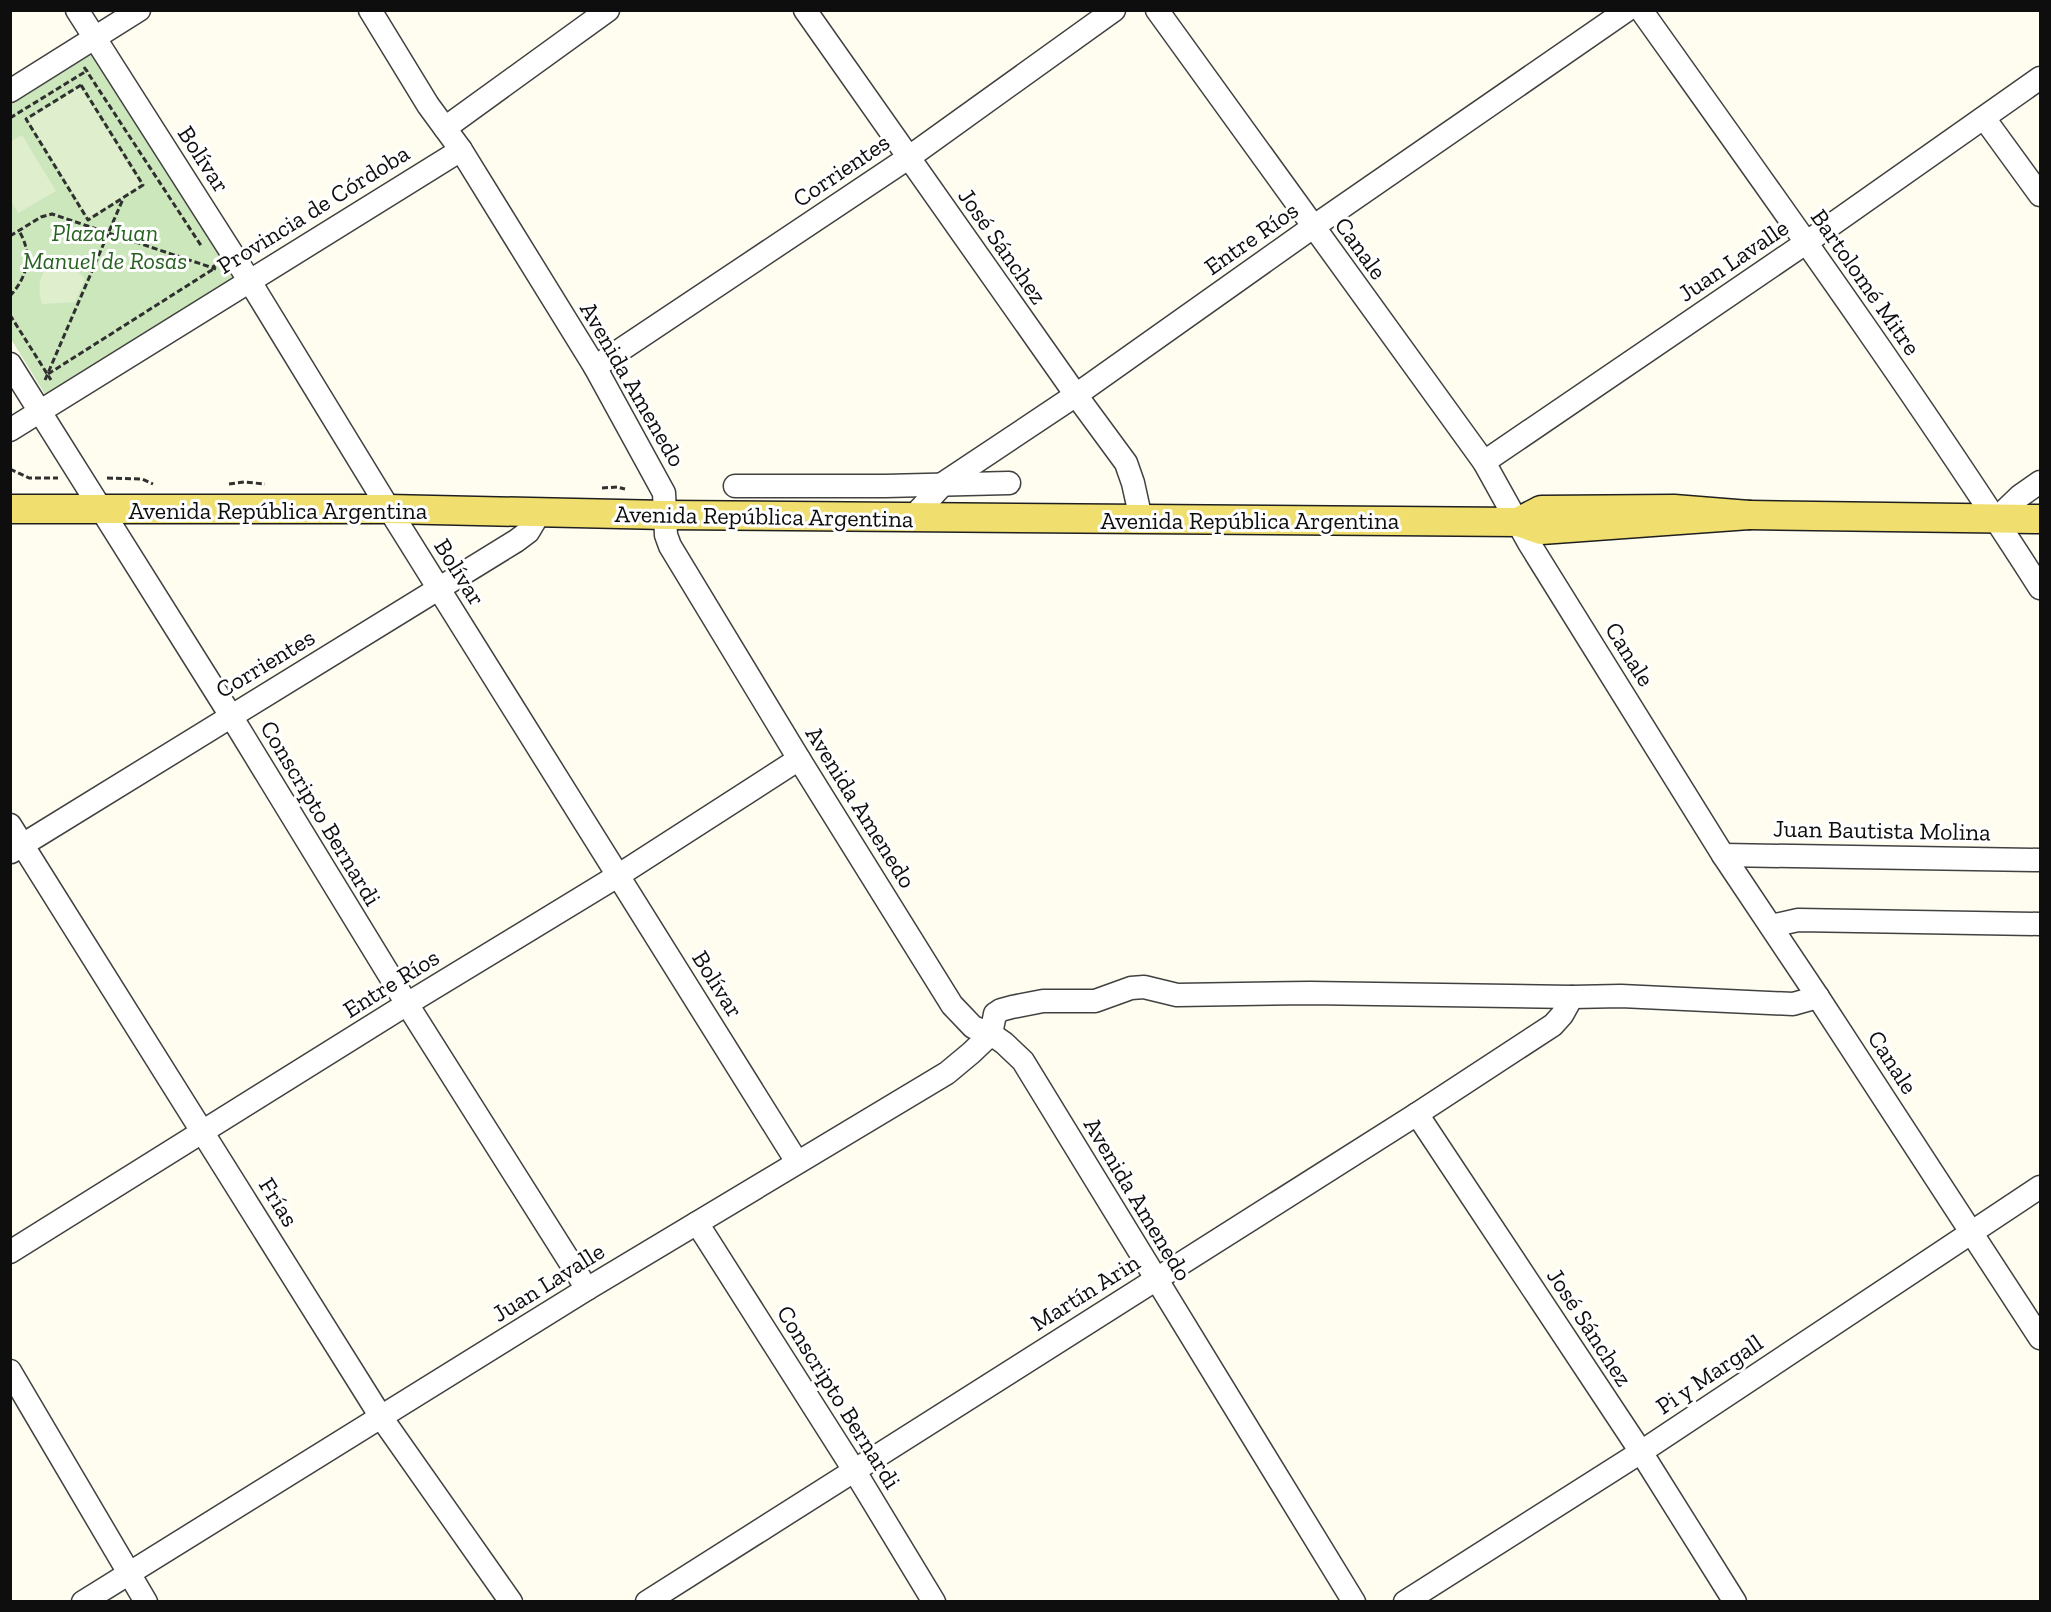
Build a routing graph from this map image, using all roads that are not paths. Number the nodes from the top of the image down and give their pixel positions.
1 (77, 10) edge
2 (139, 10) edge
3 (370, 10) edge
4 (608, 10) edge
5 (805, 10) edge
6 (1114, 10) edge
7 (1157, 10) edge
8 (1627, 10) edge
9 (1641, 10) edge
10 (101, 49) junction
11 (2040, 78) edge
12 (10, 91) edge
13 (1984, 118) junction
14 (445, 128) junction
15 (461, 150) junction
16 (908, 158) junction
17 (2040, 195) edge
18 (1313, 227) junction
19 (1807, 242) junction
20 (249, 280) junction
21 (10, 364) edge
22 (595, 367) junction
23 (1076, 396) junction
24 (37, 408) junction
25 (10, 430) edge
26 (1484, 462) junction
27 (2040, 482) edge
28 (1009, 483) dead end
29 (941, 485) junction
30 (735, 486) dead end
31 (10, 509) edge
32 (389, 509) junction
33 (100, 510) junction
34 (540, 512) junction
35 (665, 515) junction
36 (913, 518) junction
37 (1141, 519) junction
38 (1996, 519) junction
39 (2040, 519) edge
40 (1518, 522) junction
41 (2040, 588) edge
42 (439, 589) junction
43 (231, 716) junction
44 (799, 759) junction
45 (10, 825) edge
46 (17, 849) edge
47 (1724, 855) junction
48 (2040, 860) edge
49 (619, 875) junction
50 (2040, 924) edge
51 (1771, 926) junction
52 (1572, 997) junction
53 (1818, 997) junction
54 (407, 1004) junction
55 (991, 1034) junction
56 (1417, 1114) junction
57 (203, 1132) junction
58 (797, 1162) junction
59 (2040, 1187) edge
60 (697, 1223) junction
61 (1971, 1232) junction
62 (10, 1252) edge
63 (1156, 1280) junction
64 (587, 1289) junction
65 (2040, 1338) edge
66 (10, 1371) edge
67 (381, 1417) junction
68 (1641, 1452) junction
69 (854, 1470) junction
70 (130, 1574) junction
71 (83, 1602) edge
72 (146, 1602) edge
73 (511, 1602) edge
74 (647, 1602) edge
75 (934, 1602) edge
76 (1354, 1602) edge
77 (1405, 1602) edge
78 (1735, 1602) edge

1 - 10 street, Bolívar
2 - 10 street
3 - 14 street, Avenida Amenedo
4 - 14 street
5 - 16 street, José Sánchez
6 - 16 street, Corrientes
7 - 18 street, Canale
8 - 18 street, Entre Ríos
9 - 19 street, Bartolomé Mitre
10 - 12 street
10 - 20 street, Bolívar
11 - 13 street, Juan Lavalle
13 - 17 street
13 - 19 street, Juan Lavalle
14 - 15 street, Avenida Amenedo
15 - 20 street, Provincia de Córdoba
15 - 22 street, Avenida Amenedo
16 - 22 street, Corrientes
16 - 23 street, José Sánchez
18 - 23 street, Entre Ríos
18 - 26 street, Canale
19 - 26 street, Juan Lavalle
19 - 38 street, Bartolomé Mitre
20 - 24 street, Provincia de Córdoba
20 - 32 street, Bolívar
21 - 24 street, Conscripto Bernardi
22 - 35 street, Avenida Amenedo
23 - 29 street, Entre Ríos
23 - 37 street, José Sánchez
24 - 25 street, Provincia de Córdoba
24 - 33 street, Conscripto Bernardi
26 - 40 street, Canale
27 - 38 street
28 - 29 street
29 - 30 street
29 - 36 street, Entre Ríos
31 - 33 main road, Avenida República Argentina
32 - 33 main road, Avenida República Argentina
32 - 34 main road, Avenida República Argentina
32 - 42 street, Bolívar
33 - 43 street, Conscripto Bernardi
34 - 35 main road, Avenida República Argentina
34 - 42 street, Corrientes
35 - 36 main road, Avenida República Argentina
35 - 44 street, Avenida Amenedo
36 - 37 main road, Avenida República Argentina
37 - 40 main road, Avenida República Argentina
38 - 39 main road, Avenida República Argentina
38 - 40 main road, Avenida República Argentina
38 - 41 street, Bartolomé Mitre
40 - 47 street, Canale
42 - 43 street, Corrientes
42 - 49 street, Bolívar
43 - 46 street, Corrientes
43 - 54 street, Conscripto Bernardi
44 - 49 street, Entre Ríos
44 - 55 street, Avenida Amenedo
45 - 46 street, Frías
46 - 57 street, Frías
47 - 48 street, Juan Bautista Molina
47 - 51 street, Canale
49 - 54 street, Entre Ríos
49 - 58 street, Bolívar
50 - 51 street
51 - 53 street, Canale
52 - 53 street
52 - 55 street, Juan Lavalle
52 - 56 street, Martín Arin
53 - 61 street, Canale
54 - 57 street, Entre Ríos
54 - 64 street, Conscripto Bernardi
55 - 58 street, Juan Lavalle
55 - 63 street, Avenida Amenedo
56 - 63 street, Martín Arin
56 - 68 street, José Sánchez
57 - 62 street, Entre Ríos
57 - 67 street, Frías
58 - 60 street, Juan Lavalle
59 - 61 street, Pi y Margall
60 - 64 street, Juan Lavalle
60 - 69 street, Conscripto Bernardi
61 - 65 street, Canale
61 - 68 street, Pi y Margall
63 - 69 street, Martín Arin
63 - 76 street, Avenida Amenedo
64 - 67 street, Juan Lavalle
66 - 70 street
67 - 70 street, Juan Lavalle
67 - 73 street, Frías
68 - 77 street, Pi y Margall
68 - 78 street, José Sánchez
69 - 74 street, Martín Arin
69 - 75 street, Conscripto Bernardi
70 - 71 street, Juan Lavalle
70 - 72 street

